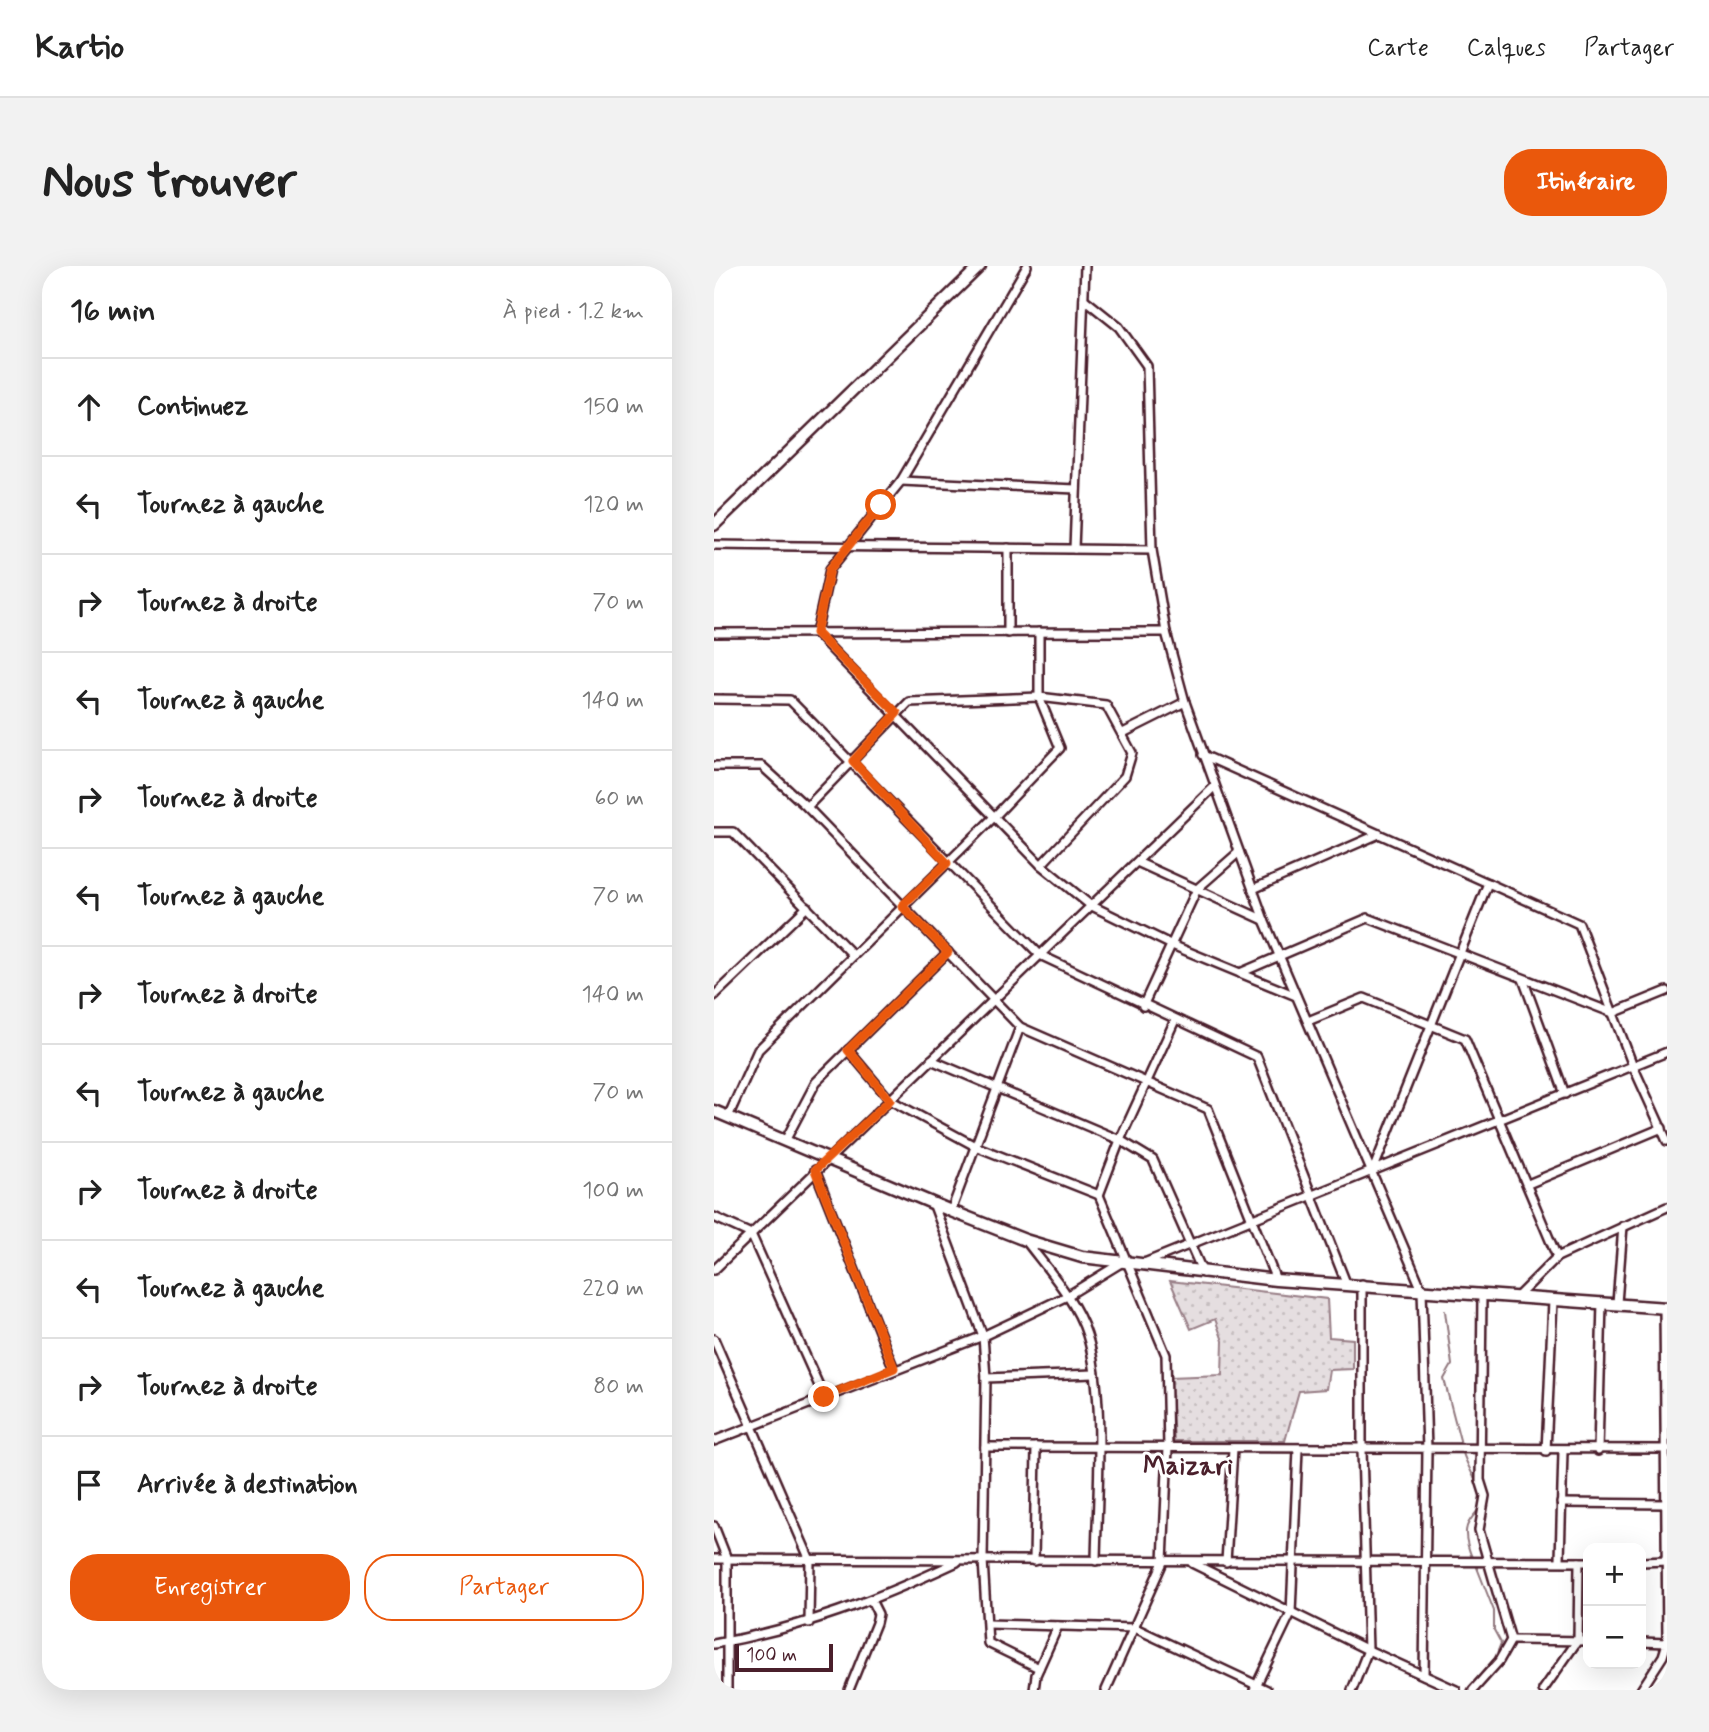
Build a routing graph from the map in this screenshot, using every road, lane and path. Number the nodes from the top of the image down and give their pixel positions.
1 (980, 266) edge
2 (1027, 266) edge
3 (1085, 266) edge
4 (1084, 299) junction
5 (901, 481) junction
6 (1076, 489) junction
7 (714, 525) edge
8 (714, 545) edge
9 (848, 547) junction
10 (1008, 548) junction
11 (1074, 549) junction
12 (1152, 550) junction
13 (1008, 632) junction
14 (1039, 632) junction
15 (1166, 632) junction
16 (714, 633) edge
17 (816, 633) junction
18 (1039, 697) junction
19 (714, 699) edge
20 (1185, 702) junction
21 (897, 713) junction
22 (1123, 733) junction
23 (1203, 755) junction
24 (853, 761) junction
25 (714, 765) edge
26 (1214, 787) junction
27 (807, 807) junction
28 (995, 817) junction
29 (714, 832) edge
30 (1379, 834) junction
31 (1238, 852) junction
32 (1137, 862) junction
33 (947, 863) junction
34 (1041, 865) junction
35 (1488, 883) junction
36 (1197, 889) junction
37 (1252, 889) junction
38 (1090, 905) junction
39 (902, 906) junction
40 (807, 907) junction
41 (1264, 920) junction
42 (1172, 945) junction
43 (948, 952) junction
44 (1460, 954) junction
45 (853, 955) junction
46 (1040, 955) junction
47 (1280, 956) junction
48 (1240, 973) junction
49 (1523, 979) junction
50 (1667, 991) edge
51 (714, 996) edge
52 (1297, 997) junction
53 (995, 998) junction
54 (1143, 1006) junction
55 (1613, 1013) junction
56 (1175, 1020) junction
57 (1308, 1021) junction
58 (1431, 1025) junction
59 (1020, 1027) junction
60 (848, 1050) junction
61 (1667, 1052) edge
62 (931, 1060) junction
63 (1633, 1066) junction
64 (1146, 1082) junction
65 (996, 1088) junction
66 (1565, 1094) junction
67 (890, 1100) junction
68 (714, 1111) edge
69 (728, 1117) junction
70 (1499, 1121) junction
71 (1662, 1129) junction
72 (1120, 1140) junction
73 (785, 1141) junction
74 (1667, 1141) edge
75 (975, 1146) junction
76 (827, 1160) junction
77 (815, 1170) junction
78 (1373, 1173) junction
79 (1528, 1184) junction
80 (1099, 1195) junction
81 (1313, 1196) junction
82 (932, 1203) junction
83 (1667, 1208) edge
84 (951, 1211) junction
85 (714, 1217) edge
86 (1254, 1220) junction
87 (1623, 1226) junction
88 (751, 1234) junction
89 (1025, 1240) junction
90 (1193, 1245) junction
91 (1557, 1257) junction
92 (1129, 1265) junction
93 (714, 1270) edge
94 (1203, 1273) junction
95 (1276, 1280) junction
96 (1346, 1283) junction
97 (1362, 1284) junction
98 (1422, 1290) junction
99 (1482, 1294) junction
100 (1067, 1296) junction
101 (1517, 1297) junction
102 (1553, 1301) junction
103 (1602, 1302) junction
104 (1618, 1303) junction
105 (1665, 1308) edge
106 (983, 1336) junction
107 (714, 1339) edge
108 (894, 1368) junction
109 (1094, 1374) junction
110 (986, 1378) junction
111 (824, 1397) junction
112 (752, 1427) junction
113 (714, 1441) edge
114 (985, 1447) junction
115 (1036, 1447) junction
116 (1098, 1447) junction
117 (1168, 1448) junction
118 (1233, 1448) junction
119 (1298, 1449) junction
120 (1666, 1449) edge
121 (1362, 1450) junction
122 (1427, 1450) junction
123 (1480, 1451) junction
124 (1546, 1451) junction
125 (1563, 1451) junction
126 (1598, 1451) junction
127 (1561, 1503) junction
128 (1666, 1504) edge
129 (714, 1526) edge
130 (714, 1559) edge
131 (727, 1559) junction
132 (810, 1560) junction
133 (983, 1560) junction
134 (1560, 1560) junction
135 (961, 1561) junction
136 (1034, 1561) junction
137 (1096, 1561) junction
138 (1666, 1561) edge
139 (1163, 1562) junction
140 (1190, 1562) junction
141 (1226, 1562) junction
142 (1295, 1562) junction
143 (1579, 1562) junction
144 (1583, 1562) edge
145 (1646, 1562) edge
146 (1367, 1563) junction
147 (1426, 1563) junction
148 (1487, 1563) junction
149 (872, 1602) junction
150 (1291, 1613) junction
151 (809, 1623) junction
152 (988, 1624) junction
153 (1058, 1626) junction
154 (1135, 1628) junction
155 (1511, 1640) junction
156 (1578, 1640) junction
157 (1583, 1640) edge
158 (728, 1641) junction
159 (1646, 1642) edge
160 (1667, 1643) edge
161 (714, 1644) edge
162 (1368, 1650) junction
163 (1039, 1668) junction
164 (1424, 1675) junction
165 (1255, 1687) edge
166 (727, 1690) edge
167 (849, 1690) edge
168 (1034, 1690) edge
169 (1106, 1690) edge
170 (1267, 1690) edge
171 (1352, 1690) edge
172 (1456, 1690) edge
173 (1473, 1690) edge
174 (1543, 1690) edge
175 (1641, 1690) edge

1 - 7 main road
2 - 5 street
3 - 4 street
4 - 6 street
4 - 12 street
5 - 6 street
5 - 9 street
6 - 11 street
8 - 9 street
9 - 10 street
9 - 17 street
10 - 11 street
10 - 13 street
11 - 12 street
12 - 15 street
13 - 14 street
13 - 17 street
14 - 15 street
14 - 18 street
15 - 20 street
16 - 17 street
17 - 21 street
18 - 21 street
18 - 22 street
18 - 28 street
19 - 24 street
20 - 22 street
20 - 23 street
21 - 24 street
21 - 28 street
22 - 34 street
23 - 26 street
23 - 30 street
24 - 27 street
24 - 33 street
25 - 27 street
26 - 31 street
26 - 32 street
27 - 39 street
28 - 33 street
28 - 34 street
29 - 40 street
30 - 35 street
30 - 37 street
31 - 36 street
31 - 37 street
32 - 36 street
32 - 38 street
33 - 39 street
33 - 46 street
34 - 38 street
35 - 44 street
35 - 55 street
36 - 41 street
36 - 42 street
37 - 41 street
38 - 42 street
38 - 46 street
39 - 43 street
39 - 45 street
40 - 45 street
40 - 51 street
41 - 47 street
42 - 48 street
42 - 54 street
43 - 53 street
43 - 60 street
44 - 47 street
44 - 49 street
44 - 58 street
45 - 69 street
46 - 53 street
46 - 54 street
47 - 48 street
47 - 52 street
48 - 52 street
49 - 55 street
49 - 66 street
50 - 55 street
52 - 57 street
53 - 59 street
53 - 62 street
54 - 56 street
55 - 63 street
56 - 64 street
56 - 81 street
57 - 58 street
57 - 78 street
58 - 70 street
58 - 78 street
59 - 64 street
59 - 65 street
60 - 67 street
60 - 73 street
61 - 63 street
62 - 65 street
62 - 67 street
63 - 66 street
63 - 71 street
64 - 72 street
64 - 86 street
65 - 72 street
65 - 75 street
66 - 70 street
67 - 75 street
67 - 76 street
68 - 69 main road
69 - 73 main road
70 - 78 street
70 - 79 street
71 - 74 street
71 - 79 street
72 - 80 street
72 - 90 street
73 - 76 main road
75 - 80 street
75 - 84 street
76 - 77 street
76 - 82 main road
77 - 88 street
77 - 108 street
78 - 81 street
78 - 98 street
79 - 91 street
80 - 92 street
81 - 86 street
81 - 96 street
82 - 84 main road
82 - 106 street
83 - 87 street
84 - 89 main road
85 - 88 street
86 - 90 street
86 - 95 street
87 - 91 street
87 - 104 street
88 - 93 street
88 - 111 street
89 - 92 main road
89 - 100 street
90 - 92 street
90 - 94 street
91 - 101 street
92 - 94 main road
92 - 100 street
92 - 117 street
94 - 95 main road
95 - 96 main road
96 - 97 main road
97 - 98 main road
97 - 121 street
98 - 99 main road
98 - 122 street
99 - 101 main road
99 - 123 street
100 - 106 street
100 - 109 street
101 - 102 main road
102 - 103 main road
102 - 124 street
103 - 104 main road
103 - 126 street
104 - 105 main road
105 - 120 street
106 - 108 street
106 - 110 street
107 - 112 street
108 - 111 street
109 - 110 street
109 - 116 street
110 - 114 street
111 - 112 street
112 - 113 street
112 - 132 street
114 - 115 street
114 - 133 street
115 - 116 street
115 - 136 street
116 - 117 street
116 - 137 street
117 - 118 street
117 - 139 street
118 - 119 street
118 - 141 street
119 - 121 street
119 - 142 street
120 - 126 street
120 - 128 street
121 - 122 street
121 - 146 street
122 - 123 street
122 - 147 street
123 - 124 street
123 - 148 street
124 - 125 street
125 - 126 street
125 - 127 street
127 - 128 street
127 - 134 street
128 - 138 street
129 - 131 street
130 - 131 street
131 - 132 street
131 - 158 street
132 - 135 street
132 - 151 street
133 - 135 street
133 - 136 street
133 - 152 street
134 - 143 street
134 - 148 street
135 - 149 street
136 - 137 street
137 - 139 street
138 - 145 street
138 - 160 street
139 - 140 street
139 - 154 street
140 - 141 street
140 - 150 street
141 - 142 street
142 - 146 street
142 - 150 street
143 - 144 street
143 - 156 street
146 - 147 street
146 - 162 street
147 - 148 street
147 - 164 street
148 - 155 street
149 - 151 street
149 - 167 street
150 - 162 street
150 - 165 street
151 - 158 street
152 - 153 street
152 - 163 street
153 - 154 street
153 - 163 street
154 - 165 street
154 - 169 street
155 - 156 street
155 - 173 street
156 - 157 street
156 - 174 street
158 - 161 street
158 - 166 street
159 - 160 street
160 - 175 street
162 - 164 street
162 - 171 street
163 - 168 street
164 - 172 street
165 - 170 street

